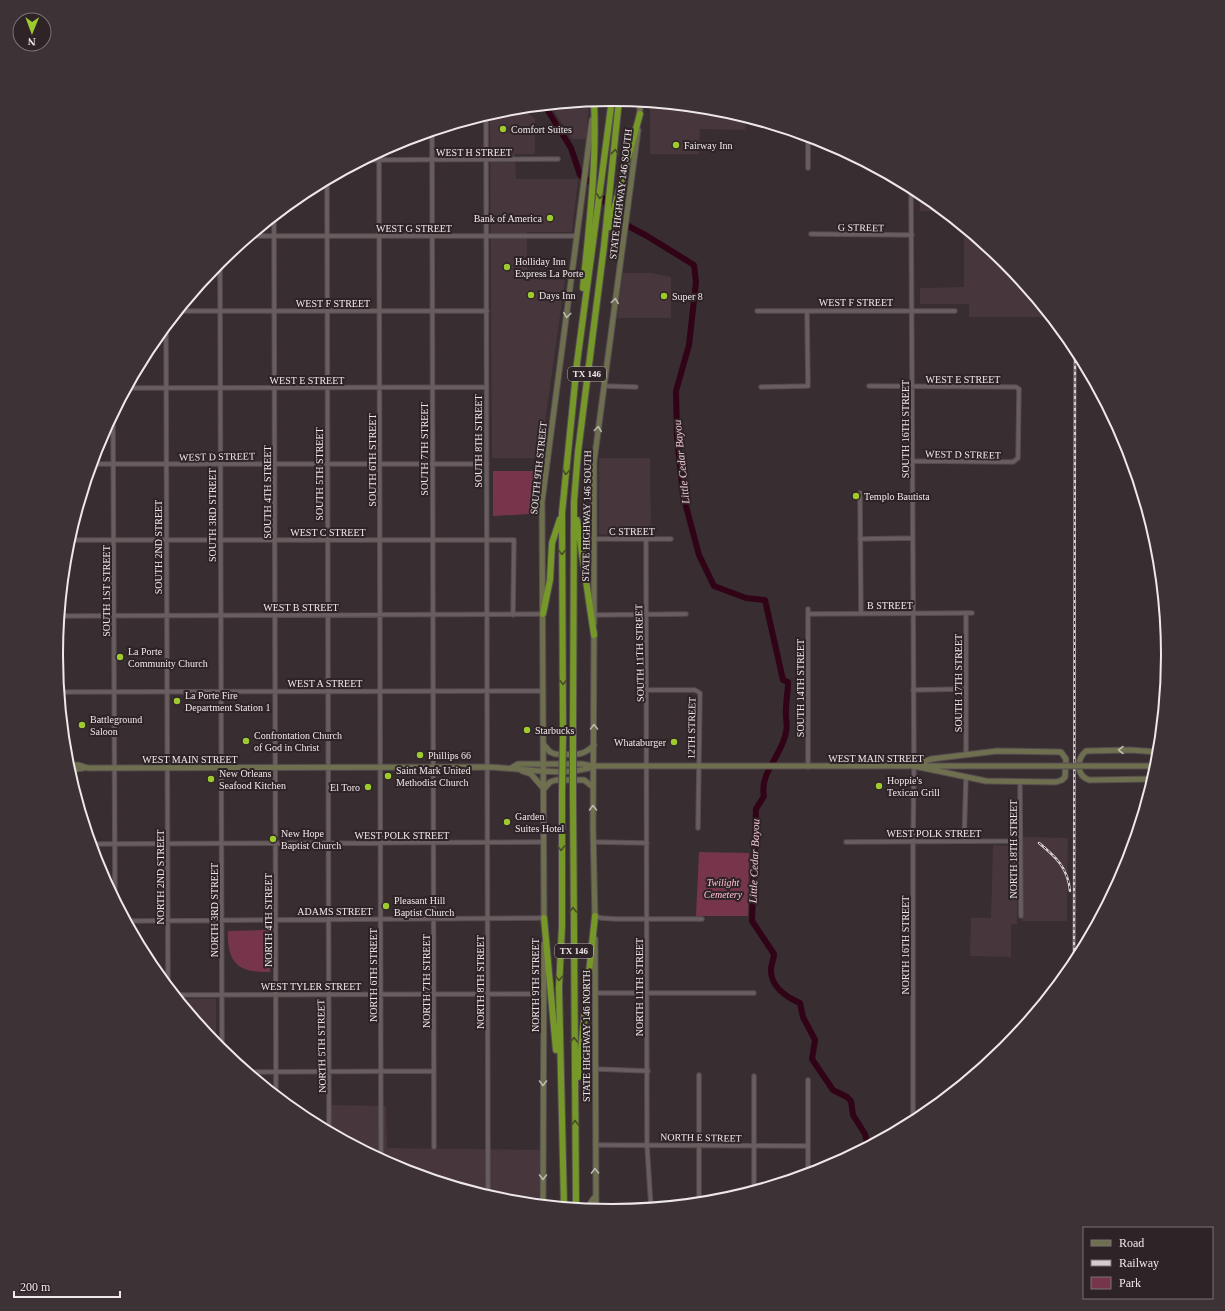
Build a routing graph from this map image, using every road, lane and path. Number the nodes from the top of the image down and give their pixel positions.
1 (611, 106) edge
2 (618, 106) edge
3 (593, 107) edge
4 (594, 107) edge
5 (641, 107) edge
6 (640, 114) junction
7 (486, 121) edge
8 (432, 137) edge
9 (808, 142) edge
10 (558, 159) dead end
11 (376, 160) edge
12 (379, 160) junction
13 (432, 160) junction
14 (486, 160) junction
15 (808, 168) dead end
16 (327, 187) edge
17 (911, 195) edge
18 (274, 223) edge
19 (608, 224) junction
20 (810, 234) dead end
21 (912, 235) junction
22 (258, 236) edge
23 (274, 236) junction
24 (327, 236) junction
25 (380, 236) junction
26 (432, 236) junction
27 (486, 236) junction
28 (577, 236) junction
29 (220, 271) edge
30 (912, 310) junction
31 (185, 311) edge
32 (220, 311) junction
33 (275, 311) junction
34 (327, 311) junction
35 (380, 311) junction
36 (432, 311) junction
37 (487, 311) junction
38 (757, 311) dead end
39 (807, 311) junction
40 (955, 311) dead end
41 (166, 336) edge
42 (577, 363) junction
43 (604, 386) junction
44 (868, 386) dead end
45 (380, 387) junction
46 (432, 387) junction
47 (486, 387) junction
48 (636, 387) dead end
49 (761, 387) dead end
50 (912, 387) junction
51 (133, 388) edge
52 (166, 388) junction
53 (220, 388) junction
54 (275, 388) junction
55 (326, 388) junction
56 (113, 427) edge
57 (913, 461) junction
58 (1013, 462) joint
59 (274, 463) junction
60 (327, 463) junction
61 (380, 463) junction
62 (433, 463) junction
63 (98, 464) edge
64 (166, 464) junction
65 (220, 464) junction
66 (486, 464) junction
67 (114, 465) junction
68 (860, 493) dead end
69 (574, 501) junction
70 (562, 513) junction
71 (671, 538) dead end
72 (913, 538) junction
73 (594, 539) junction
74 (646, 539) junction
75 (860, 539) junction
76 (76, 540) edge
77 (114, 540) junction
78 (166, 540) junction
79 (220, 540) junction
80 (275, 540) junction
81 (327, 540) junction
82 (380, 540) junction
83 (432, 540) junction
84 (487, 540) junction
85 (808, 611) joint
86 (861, 613) junction
87 (913, 613) junction
88 (966, 613) junction
89 (972, 613) dead end
90 (543, 614) junction
91 (595, 614) junction
92 (646, 614) junction
93 (686, 614) dead end
94 (328, 615) junction
95 (380, 615) junction
96 (433, 615) junction
97 (487, 615) junction
98 (513, 615) junction
99 (64, 616) edge
100 (114, 616) junction
101 (166, 616) junction
102 (220, 616) junction
103 (275, 616) junction
104 (594, 635) junction
105 (966, 689) junction
106 (647, 690) junction
107 (913, 690) junction
108 (274, 691) junction
109 (328, 691) junction
110 (380, 691) junction
111 (432, 691) junction
112 (487, 691) junction
113 (542, 691) junction
114 (64, 692) edge
115 (114, 692) junction
116 (166, 692) junction
117 (221, 692) junction
118 (544, 744) junction
119 (594, 745) junction
120 (1153, 752) edge
121 (966, 754) junction
122 (544, 764) junction
123 (75, 766) edge
124 (594, 766) junction
125 (647, 766) junction
126 (698, 766) junction
127 (808, 766) junction
128 (914, 766) junction
129 (1150, 766) edge
130 (328, 767) junction
131 (380, 767) junction
132 (434, 767) junction
133 (488, 767) junction
134 (513, 767) junction
135 (84, 768) junction
136 (114, 768) junction
137 (166, 768) junction
138 (222, 768) junction
139 (275, 768) junction
140 (76, 770) edge
141 (544, 770) junction
142 (966, 778) junction
143 (1147, 779) edge
144 (1020, 782) junction
145 (593, 788) junction
146 (544, 789) junction
147 (698, 828) dead end
148 (1020, 838) junction
149 (964, 841) junction
150 (544, 842) junction
151 (593, 842) junction
152 (846, 842) dead end
153 (913, 842) junction
154 (328, 843) junction
155 (380, 843) junction
156 (434, 843) junction
157 (488, 843) junction
158 (647, 843) junction
159 (97, 844) edge
160 (115, 844) junction
161 (167, 844) junction
162 (222, 844) junction
163 (275, 844) junction
164 (115, 888) edge
165 (595, 916) junction
166 (1021, 916) dead end
167 (488, 918) junction
168 (544, 918) junction
169 (328, 919) junction
170 (381, 919) junction
171 (434, 919) junction
172 (647, 919) junction
173 (702, 919) dead end
174 (168, 920) junction
175 (222, 920) junction
176 (276, 920) junction
177 (132, 921) edge
178 (168, 978) edge
179 (595, 993) junction
180 (647, 993) junction
181 (754, 993) dead end
182 (276, 994) junction
183 (328, 994) junction
184 (381, 994) junction
185 (434, 994) junction
186 (488, 994) junction
187 (544, 994) junction
188 (181, 995) edge
189 (222, 995) junction
190 (222, 1042) edge
191 (596, 1069) junction
192 (648, 1070) junction
193 (330, 1071) junction
194 (380, 1071) junction
195 (434, 1071) junction
196 (254, 1072) edge
197 (276, 1072) junction
198 (699, 1075) dead end
199 (754, 1076) dead end
200 (808, 1080) dead end
201 (276, 1089) edge
202 (560, 1095) junction
203 (575, 1107) junction
204 (914, 1114) edge
205 (329, 1126) edge
206 (595, 1145) junction
207 (647, 1145) junction
208 (699, 1145) junction
209 (754, 1146) junction
210 (808, 1146) junction
211 (434, 1147) dead end
212 (381, 1153) edge
213 (808, 1169) edge
214 (754, 1186) edge
215 (488, 1190) edge
216 (596, 1193) junction
217 (699, 1198) edge
218 (543, 1200) edge
219 (564, 1203) edge
220 (576, 1204) edge
221 (590, 1204) edge
222 (651, 1204) edge
223 (596, 1205) edge

1 -> 42 highway, TX 146
19 -> 2 highway
3 - 28 main road, SOUTH 9TH STREET
4 - 42 highway
5 - 6 main road, STATE HIGHWAY 146 SOUTH
6 - 19 highway
43 -> 6 main road, STATE HIGHWAY 146 SOUTH
7 - 14 street, SOUTH 8TH STREET
8 - 13 street, SOUTH 7TH STREET
9 - 15 street
10 - 14 street, WEST H STREET
11 - 12 street, WEST H STREET
12 - 13 street, WEST H STREET
12 - 25 street, SOUTH 6TH STREET
13 - 14 street, WEST H STREET
13 - 26 street, SOUTH 7TH STREET
14 - 27 street, SOUTH 8TH STREET
16 - 24 street, SOUTH 5TH STREET
17 - 21 street, SOUTH 16TH STREET
18 - 23 street, SOUTH 4TH STREET
19 - 69 highway, TX 146
20 - 21 street, G STREET
21 - 30 street, SOUTH 16TH STREET
22 - 23 street, WEST G STREET
23 - 24 street, WEST G STREET
23 - 33 street, SOUTH 4TH STREET
24 - 25 street, WEST G STREET
24 - 34 street, SOUTH 5TH STREET
25 - 26 street, WEST G STREET
25 - 35 street, SOUTH 6TH STREET
26 - 27 street, WEST G STREET
26 - 36 street, SOUTH 7TH STREET
27 - 28 street, WEST G STREET
27 - 37 street, SOUTH 8TH STREET
28 -> 90 main road, SOUTH 9TH STREET
29 - 32 street, SOUTH 3RD STREET
30 - 39 street, WEST F STREET
30 - 40 street, WEST F STREET
30 - 50 street, SOUTH 16TH STREET
31 - 32 street, WEST F STREET
32 - 33 street, WEST F STREET
32 - 53 street, SOUTH 3RD STREET
33 - 34 street, WEST F STREET
33 - 54 street, SOUTH 4TH STREET
34 - 35 street, WEST F STREET
34 - 55 street, SOUTH 5TH STREET
35 - 36 street, WEST F STREET
35 - 45 street, SOUTH 6TH STREET
36 - 37 street, WEST F STREET
36 - 46 street, SOUTH 7TH STREET
37 - 47 street, SOUTH 8TH STREET
38 - 39 street, WEST F STREET
39 - 49 street
41 - 52 street, SOUTH 2ND STREET
42 -> 70 highway, TX 146
43 - 48 street
73 -> 43 main road, STATE HIGHWAY 146 SOUTH
44 - 50 street, WEST E STREET
45 - 46 street, WEST E STREET
45 - 55 street, WEST E STREET
45 - 61 street, SOUTH 6TH STREET
46 - 47 street, WEST E STREET
46 - 62 street, SOUTH 7TH STREET
47 - 66 street, SOUTH 8TH STREET
50 - 57 street, SOUTH 16TH STREET
50 - 58 street, WEST E STREET
51 - 52 street, WEST E STREET
52 - 53 street, WEST E STREET
52 - 64 street, SOUTH 2ND STREET
53 - 54 street, WEST E STREET
53 - 65 street, SOUTH 3RD STREET
54 - 55 street, WEST E STREET
54 - 59 street, SOUTH 4TH STREET
55 - 60 street, SOUTH 5TH STREET
56 - 67 street, SOUTH 1ST STREET
57 - 58 street, WEST D STREET
57 - 72 street, SOUTH 16TH STREET
59 - 60 street, WEST D STREET
59 - 65 street, WEST D STREET
59 - 80 street, SOUTH 4TH STREET
60 - 61 street, WEST D STREET
60 - 81 street, SOUTH 5TH STREET
61 - 62 street, WEST D STREET
61 - 82 street, SOUTH 6TH STREET
62 - 66 street, WEST D STREET
62 - 83 street, SOUTH 7TH STREET
63 - 67 street, WEST D STREET
64 - 65 street, WEST D STREET
64 - 67 street, WEST D STREET
64 - 78 street, SOUTH 2ND STREET
65 - 79 street, SOUTH 3RD STREET
66 - 84 street, SOUTH 8TH STREET
67 - 77 street, SOUTH 1ST STREET
68 - 75 street
69 - 104 highway
203 -> 69 highway, TX 146, bridge
70 - 90 highway
70 -> 202 highway, TX 146, bridge
71 - 74 street, C STREET
72 - 75 street
72 - 87 street, SOUTH 16TH STREET
73 - 74 street, C STREET
73 - 91 main road, STATE HIGHWAY 146 SOUTH
74 - 92 street, SOUTH 11TH STREET
75 - 86 street
76 - 77 street, WEST C STREET
77 - 78 street, WEST C STREET
77 - 100 street, SOUTH 1ST STREET
78 - 79 street, WEST C STREET
78 - 101 street, SOUTH 2ND STREET
79 - 80 street, WEST C STREET
79 - 102 street, SOUTH 3RD STREET
80 - 81 street, WEST C STREET
80 - 103 street, SOUTH 4TH STREET
81 - 82 street, WEST C STREET
81 - 94 street, SOUTH 5TH STREET
82 - 83 street, WEST C STREET
82 - 95 street, SOUTH 6TH STREET
83 - 84 street, WEST C STREET
83 - 96 street, SOUTH 7TH STREET
84 - 97 street, SOUTH 8TH STREET
84 - 98 street, WEST C STREET
85 - 86 street, B STREET
85 - 127 street, SOUTH 14TH STREET
86 - 87 street, B STREET
87 - 88 street, B STREET
87 - 107 street, SOUTH 16TH STREET
88 - 89 street, B STREET
88 - 105 street, SOUTH 17TH STREET
90 - 98 street, WEST B STREET
90 - 113 main road, SOUTH 9TH STREET
91 - 92 street
91 - 104 main road, STATE HIGHWAY 146 SOUTH
92 - 93 street
92 - 106 street, SOUTH 11TH STREET
94 - 95 street, WEST B STREET
94 - 103 street, WEST B STREET
94 - 109 street, SOUTH 5TH STREET
95 - 96 street, WEST B STREET
95 - 110 street, SOUTH 6TH STREET
96 - 97 street, WEST B STREET
96 - 111 street, SOUTH 7TH STREET
97 - 98 street, WEST B STREET
97 - 112 street, SOUTH 8TH STREET
99 - 100 street, WEST B STREET
100 - 101 street, WEST B STREET
100 - 115 street, SOUTH 1ST STREET
101 - 102 street, WEST B STREET
101 - 116 street, SOUTH 2ND STREET
102 - 103 street, WEST B STREET
102 - 117 street, SOUTH 3RD STREET
103 - 108 street, SOUTH 4TH STREET
119 -> 104 main road, STATE HIGHWAY 146 SOUTH
105 - 107 street
105 - 121 street, SOUTH 17TH STREET
106 - 125 street, SOUTH 11TH STREET
106 - 126 street, 12TH STREET
107 - 128 street, SOUTH 16TH STREET
108 - 109 street, WEST A STREET
108 - 117 street, WEST A STREET
108 - 139 street, SOUTH 4TH STREET
109 - 110 street, WEST A STREET
109 - 130 street, SOUTH 5TH STREET
110 - 111 street, WEST A STREET
110 - 131 street, SOUTH 6TH STREET
111 - 112 street, WEST A STREET
111 - 132 street, SOUTH 7TH STREET
112 - 113 street, WEST A STREET
112 - 133 street, SOUTH 8TH STREET
113 - 118 main road, SOUTH 9TH STREET
114 - 115 street, WEST A STREET
115 - 116 street, WEST A STREET
115 - 136 street, SOUTH 1ST STREET
116 - 117 street, WEST A STREET
116 - 137 street, SOUTH 2ND STREET
117 - 138 street, SOUTH 3RD STREET
118 - 119 main road
118 - 122 main road, SOUTH 9TH STREET
119 - 124 main road, STATE HIGHWAY 146 SOUTH
120 -> 143 main road
121 - 128 main road
121 - 144 main road
122 - 124 main road, WEST MAIN STREET
122 - 134 main road, WEST MAIN STREET
122 - 141 main road, SOUTH 9TH STREET
123 - 135 main road, WEST MAIN STREET
124 - 125 main road, WEST MAIN STREET
124 - 141 main road, WEST MAIN STREET
124 - 145 main road, STATE HIGHWAY 146 NORTH
125 - 126 main road, WEST MAIN STREET
125 - 158 street, NORTH 11TH STREET
126 - 127 main road, WEST MAIN STREET
126 - 147 street, 12TH STREET
127 - 128 main road, WEST MAIN STREET
128 - 129 main road, WEST MAIN STREET, bridge
128 - 142 main road
128 - 153 street, NORTH 16TH STREET
130 - 131 main road, WEST MAIN STREET
130 - 139 main road, WEST MAIN STREET
130 - 154 street, NORTH 5TH STREET
131 - 132 main road, WEST MAIN STREET
131 - 155 street, NORTH 6TH STREET
132 - 133 main road, WEST MAIN STREET
132 - 156 street, NORTH 7TH STREET
133 - 134 main road, WEST MAIN STREET
133 - 157 street, NORTH 8TH STREET
134 - 141 main road, WEST MAIN STREET
134 - 146 main road
135 - 136 main road, WEST MAIN STREET
135 - 140 main road, WEST MAIN STREET
136 - 137 main road, WEST MAIN STREET
136 - 160 street, SOUTH 1ST STREET
137 - 138 main road, WEST MAIN STREET
137 - 161 street, NORTH 2ND STREET
138 - 139 main road, WEST MAIN STREET
138 - 162 street, NORTH 3RD STREET
139 - 163 street, NORTH 4TH STREET
141 - 146 main road, NORTH 9TH STREET
142 - 144 main road
142 - 149 street
144 - 148 street, NORTH 18TH STREET
145 - 146 main road
151 -> 145 main road, STATE HIGHWAY 146 NORTH
146 - 150 main road, NORTH 9TH STREET
148 - 149 street, WEST POLK STREET
148 - 166 street, NORTH 18TH STREET
149 - 153 street, WEST POLK STREET
150 - 157 street, WEST POLK STREET
150 - 168 main road, NORTH 9TH STREET
151 - 158 street
151 - 165 main road, STATE HIGHWAY 146 NORTH
152 - 153 street, WEST POLK STREET
153 - 204 street, NORTH 16TH STREET
154 - 155 street, WEST POLK STREET
154 - 163 street, WEST POLK STREET
154 - 169 street, NORTH 5TH STREET
155 - 156 street, WEST POLK STREET
155 - 170 street, NORTH 6TH STREET
156 - 157 street, WEST POLK STREET
156 - 171 street, NORTH 7TH STREET
157 - 167 street, NORTH 8TH STREET
158 - 172 street, NORTH 11TH STREET
159 - 160 street, WEST POLK STREET
160 - 161 street, WEST POLK STREET
160 - 164 street, SOUTH 1ST STREET
161 - 162 street, WEST POLK STREET
161 - 174 street, NORTH 2ND STREET
162 - 163 street, WEST POLK STREET
162 - 175 street, NORTH 3RD STREET
163 - 176 street, NORTH 4TH STREET
165 - 172 street
165 - 179 main road, STATE HIGHWAY 146 NORTH
165 - 203 highway
167 - 168 street, ADAMS STREET
167 - 171 street, ADAMS STREET
167 - 186 street, NORTH 8TH STREET
168 - 187 main road, NORTH 9TH STREET
168 - 202 highway
169 - 170 street, ADAMS STREET
169 - 176 street, ADAMS STREET
169 - 183 street, NORTH 5TH STREET
170 - 171 street, ADAMS STREET
170 - 184 street, NORTH 6TH STREET
171 - 185 street, NORTH 7TH STREET
172 - 173 street
172 - 180 street, NORTH 11TH STREET
174 - 175 street, ADAMS STREET
174 - 177 street, ADAMS STREET
174 - 178 street, NORTH 2ND STREET
175 - 176 street, ADAMS STREET
175 - 189 street, NORTH 3RD STREET
176 - 182 street, NORTH 4TH STREET
179 - 180 street
179 - 191 main road, STATE HIGHWAY 146 NORTH
180 - 181 street
180 - 192 street, NORTH 11TH STREET
182 - 183 street, WEST TYLER STREET
182 - 189 street, WEST TYLER STREET
182 - 197 street, NORTH 4TH STREET
183 - 184 street, WEST TYLER STREET
183 - 193 street, NORTH 5TH STREET
184 - 185 street, WEST TYLER STREET
184 - 194 street, NORTH 6TH STREET
185 - 186 street, WEST TYLER STREET
185 - 195 street, NORTH 7TH STREET
186 - 187 street, WEST TYLER STREET
186 - 215 street, NORTH 8TH STREET
187 -> 218 main road, NORTH 9TH STREET
188 - 189 street, WEST TYLER STREET
189 - 190 street, NORTH 3RD STREET
191 - 192 street
191 - 206 main road, STATE HIGHWAY 146 NORTH
192 - 207 street, NORTH 11TH STREET
193 - 194 street
193 - 197 street
193 - 205 street, NORTH 5TH STREET
194 - 195 street
194 - 212 street, NORTH 6TH STREET
195 - 211 street, NORTH 7TH STREET
196 - 197 street
197 - 201 street, NORTH 4TH STREET
198 - 208 street
199 - 209 street
200 - 210 street
202 - 219 highway, TX 146
220 -> 203 highway, TX 146
206 - 207 street, NORTH E STREET
216 -> 206 main road, STATE HIGHWAY 146 NORTH
207 - 208 street, NORTH E STREET
207 - 222 street, NORTH 11TH STREET
208 - 209 street, NORTH E STREET
208 - 217 street
209 - 210 street, NORTH E STREET
209 - 214 street
210 - 213 street
216 - 221 main road
216 - 223 main road, STATE HIGHWAY 146 NORTH

